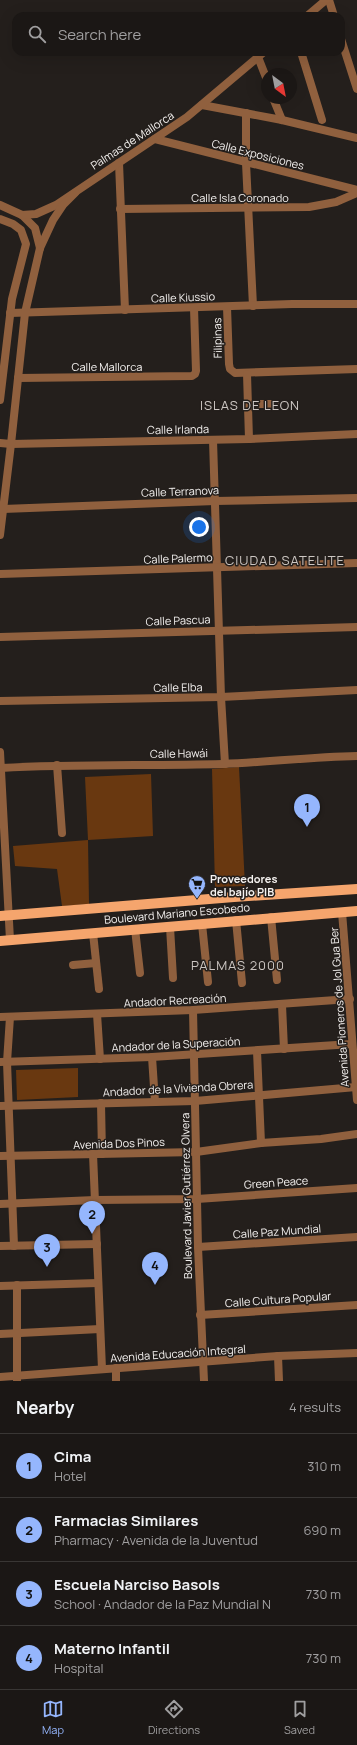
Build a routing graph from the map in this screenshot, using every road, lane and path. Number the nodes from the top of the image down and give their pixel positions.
1 (327, 0) edge
2 (312, 12) edge
3 (332, 12) edge
4 (345, 52) edge
5 (259, 56) edge
6 (261, 56) edge
7 (302, 56) edge
8 (264, 68) edge
9 (357, 89) edge
10 (276, 104) edge
11 (202, 105) junction
12 (246, 113) junction
13 (282, 120) junction
14 (322, 120) dead end
15 (357, 138) edge
16 (155, 139) junction
17 (119, 162) junction
18 (246, 163) junction
19 (357, 192) edge
20 (75, 193) junction
21 (0, 205) edge
22 (248, 207) junction
23 (120, 209) junction
24 (22, 215) junction
25 (0, 219) edge
26 (40, 248) junction
27 (357, 304) edge
28 (253, 306) junction
29 (228, 307) junction
30 (194, 308) junction
31 (125, 310) junction
32 (10, 313) junction
33 (25, 313) junction
34 (357, 369) edge
35 (247, 374) junction
36 (18, 378) junction
37 (0, 400) edge
38 (248, 404) junction
39 (275, 404) dead end
40 (357, 434) edge
41 (248, 439) junction
42 (213, 440) junction
43 (0, 443) edge
44 (11, 444) junction
45 (357, 498) edge
46 (215, 500) junction
47 (4, 509) junction
48 (0, 535) edge
49 (357, 562) edge
50 (217, 567) junction
51 (0, 574) edge
52 (357, 627) edge
53 (219, 630) junction
54 (0, 637) edge
55 (357, 690) edge
56 (221, 697) junction
57 (0, 701) edge
58 (0, 752) edge
59 (357, 756) edge
60 (225, 764) junction
61 (57, 765) junction
62 (1, 768) edge
63 (62, 833) dead end
64 (357, 889) edge
65 (357, 911) edge
66 (342, 912) junction
67 (4, 916) edge
68 (271, 917) junction
69 (236, 920) junction
70 (202, 924) junction
71 (170, 927) junction
72 (135, 929) junction
73 (93, 933) junction
74 (5, 941) edge
75 (96, 963) junction
76 (73, 965) dead end
77 (140, 973) dead end
78 (173, 978) dead end
79 (277, 980) dead end
80 (208, 982) dead end
81 (242, 983) dead end
82 (99, 989) dead end
83 (350, 999) junction
84 (282, 1005) junction
85 (193, 1010) junction
86 (97, 1014) junction
87 (0, 1017) edge
88 (10, 1017) junction
89 (352, 1044) junction
90 (284, 1049) junction
91 (257, 1051) junction
92 (194, 1055) junction
93 (152, 1057) junction
94 (100, 1058) junction
95 (4, 1062) edge
96 (356, 1087) edge
97 (258, 1096) junction
98 (357, 1100) edge
99 (195, 1101) junction
100 (155, 1102) junction
101 (101, 1103) junction
102 (4, 1106) edge
103 (357, 1134) edge
104 (261, 1143) junction
105 (196, 1152) junction
106 (93, 1154) junction
107 (102, 1154) junction
108 (0, 1156) edge
109 (11, 1156) junction
110 (357, 1188) edge
111 (197, 1199) junction
112 (95, 1200) junction
113 (0, 1204) edge
114 (12, 1204) junction
115 (357, 1237) edge
116 (97, 1244) junction
117 (0, 1246) edge
118 (14, 1246) junction
119 (198, 1247) junction
120 (98, 1283) junction
121 (17, 1285) junction
122 (0, 1286) edge
123 (357, 1305) edge
124 (200, 1315) junction
125 (100, 1329) junction
126 (17, 1333) junction
127 (0, 1334) edge
128 (357, 1353) edge
129 (278, 1356) junction
130 (203, 1362) junction
131 (116, 1368) junction
132 (102, 1369) junction
133 (0, 1377) edge
134 (17, 1378) edge
135 (116, 1381) edge
136 (204, 1381) edge
137 (279, 1381) edge

1 - 2 street
1 - 3 street
4 - 9 street
5 - 11 street, Palmas de Mallorca
6 - 8 street
7 - 14 street
10 - 13 street
11 - 12 street
11 - 16 street, Palmas de Mallorca
12 - 13 street
12 - 18 street
13 - 15 street
16 - 17 street, Palmas de Mallorca
16 - 18 street, Calle Exposiciones
17 - 20 street, Palmas de Mallorca
17 - 23 street
18 - 19 street, Calle Exposiciones
18 - 22 street
19 - 22 street, Calle Isla Coronado
20 - 24 street, Palmas de Mallorca
20 - 26 street, Palmas de Mallorca
21 - 24 street, Palmas de Mallorca
22 - 23 street, Calle Isla Coronado
22 - 28 street
23 - 31 street
24 - 26 street, Palmas de Mallorca
25 - 32 street
26 - 33 street, Palmas de Mallorca
27 - 28 street, Calle Kiussio
28 - 29 street, Calle Kiussio
29 - 30 street, Calle Kiussio
29 - 35 street, Filipinas
30 - 31 street, Calle Kiussio
30 - 36 street, Calle Mallorca
31 - 33 street, Calle Kiussio
32 - 33 street, Calle Kiussio
32 - 37 street
33 - 36 street, Palmas de Mallorca
34 - 35 street
35 - 38 street
36 - 44 street, Palmas de Mallorca
38 - 39 street
38 - 41 street
40 - 41 street, Calle Irlanda
41 - 42 street, Calle Irlanda
42 - 44 street, Calle Irlanda
42 - 46 street
43 - 44 street, Calle Irlanda
44 - 47 street, Palmas de Mallorca
45 - 46 street, Calle Terranova
46 - 47 street, Calle Terranova
46 - 50 street
47 - 48 street, Palmas de Mallorca
49 - 50 street, Calle Palermo
50 - 51 street, Calle Palermo
50 - 53 street
52 - 53 street, Calle Pascua
53 - 54 street, Calle Pascua
53 - 56 street
55 - 56 street, Calle Elba
56 - 57 street, Calle Elba
56 - 60 street
58 - 62 street
59 - 60 street, Calle Hawái
60 - 61 street, Calle Hawái
61 - 62 street, Calle Hawái
61 - 63 street
62 - 67 street
64 - 67 main road, Boulevard Mariano Escobedo
65 - 66 main road, Boulevard Mariano Escobedo
66 - 68 main road, Boulevard Mariano Escobedo
66 - 83 street, Avenida Pioneros de Jol Gua Ber
67 - 74 street
68 - 69 main road, Boulevard Mariano Escobedo
68 - 79 street
69 - 70 main road, Boulevard Mariano Escobedo
69 - 81 street
70 - 71 main road, Boulevard Mariano Escobedo
70 - 80 street
71 - 72 main road, Boulevard Mariano Escobedo
71 - 78 street
72 - 73 main road, Boulevard Mariano Escobedo
72 - 77 street
73 - 74 main road, Boulevard Mariano Escobedo
73 - 75 street
75 - 76 street
75 - 82 street
83 - 84 street, Andador Recreación
83 - 89 street, Avenida Pioneros de Jol Gua Ber
84 - 85 street, Andador Recreación
84 - 90 street
85 - 86 street, Andador Recreación
85 - 92 street, Boulevard Javier Gutiérrez Olvera
86 - 88 street, Andador Recreación
86 - 94 street
87 - 88 street, Andador Recreación
88 - 95 street
89 - 90 street, Andador de la Superación
89 - 96 street, Avenida Pioneros de Jol Gua Ber
90 - 91 street, Andador de la Superación
91 - 92 street, Andador de la Superación
91 - 97 street
92 - 93 street, Andador de la Superación
92 - 99 street, Boulevard Javier Gutiérrez Olvera
93 - 94 street, Andador de la Superación
93 - 100 street
94 - 95 street, Andador de la Superación
95 - 102 street
96 - 97 street, Andador de la Vivienda Obrera
96 - 98 street, Avenida Pioneros de Jol Gua Ber
97 - 99 street, Andador de la Vivienda Obrera
97 - 104 street
99 - 100 street, Andador de la Vivienda Obrera
99 - 105 street, Boulevard Javier Gutiérrez Olvera
100 - 101 street, Andador de la Vivienda Obrera
101 - 102 street, Andador de la Vivienda Obrera
101 - 107 street
102 - 109 street
103 - 104 street, Avenida Dos Pinos
104 - 105 street, Avenida Dos Pinos
105 - 107 street, Avenida Dos Pinos
105 - 111 street, Boulevard Javier Gutiérrez Olvera
106 - 107 street, Avenida Dos Pinos
106 - 109 street, Avenida Dos Pinos
106 - 112 street
108 - 109 street, Avenida Dos Pinos
109 - 114 street
110 - 111 street, Green Peace
111 - 112 street, Green Peace
111 - 119 street, Boulevard Javier Gutiérrez Olvera
112 - 114 street, Green Peace
112 - 116 street
113 - 114 street, Green Peace
114 - 118 street
115 - 119 street, Calle Paz Mundial
116 - 118 street
116 - 120 street
117 - 118 street
119 - 124 street, Boulevard Javier Gutiérrez Olvera
120 - 121 street
120 - 125 street
121 - 122 street
121 - 126 street
123 - 124 street, Calle Cultura Popular
124 - 130 street, Boulevard Javier Gutiérrez Olvera
125 - 126 street
125 - 132 street
126 - 127 street
126 - 134 street
128 - 129 street, Avenida Educación Integral
129 - 130 street, Avenida Educación Integral
129 - 137 street
130 - 131 street, Avenida Educación Integral
130 - 136 street, Boulevard Javier Gutiérrez Olvera
131 - 132 street, Avenida Educación Integral
131 - 135 street
132 - 134 street, Avenida Educación Integral
133 - 134 street, Avenida Educación Integral

